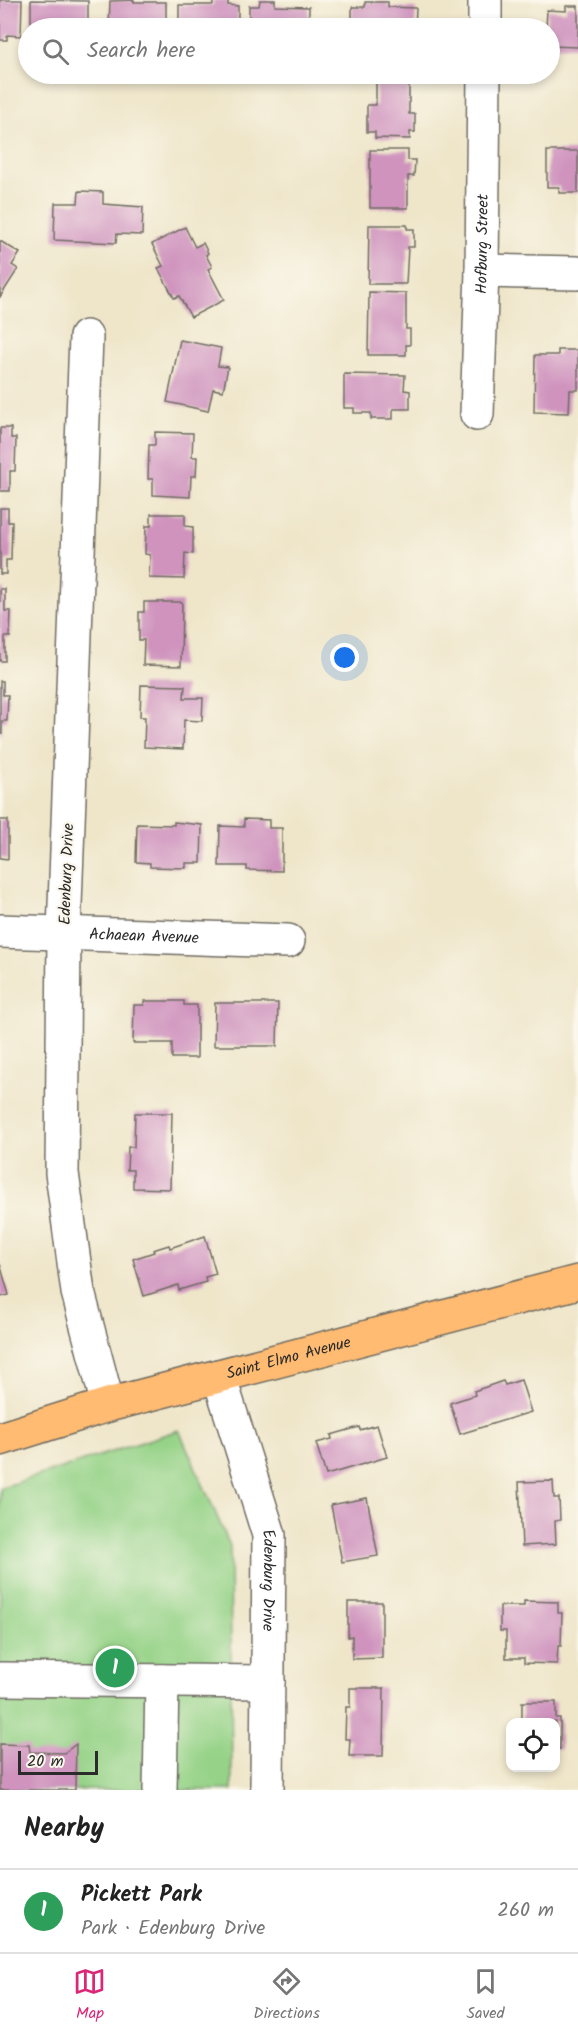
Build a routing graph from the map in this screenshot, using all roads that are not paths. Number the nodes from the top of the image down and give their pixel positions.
1 (485, 0) edge
2 (485, 18) edge
3 (484, 84) edge
4 (482, 271) junction
5 (578, 273) edge
6 (86, 337) dead end
7 (477, 414) dead end
8 (0, 931) edge
9 (64, 932) junction
10 (288, 941) dead end
11 (578, 1282) edge
12 (219, 1376) junction
13 (108, 1405) junction
14 (0, 1439) edge
15 (0, 1679) edge
16 (162, 1681) junction
17 (268, 1682) junction
18 (160, 1790) edge
19 (267, 1790) edge

1 - 2 street
3 - 4 street, Hofburg Street
4 - 5 street
4 - 7 street, Hofburg Street
6 - 9 street, Edenburg Drive
8 - 9 street, Achaean Avenue
9 - 10 street, Achaean Avenue
9 - 13 street, Edenburg Drive
11 - 12 main road, Saint Elmo Avenue
12 - 13 main road, Saint Elmo Avenue
12 - 17 street, Edenburg Drive
13 - 14 main road, Saint Elmo Avenue
15 - 16 street
16 - 17 street
16 - 18 street
17 - 19 street, Edenburg Drive

